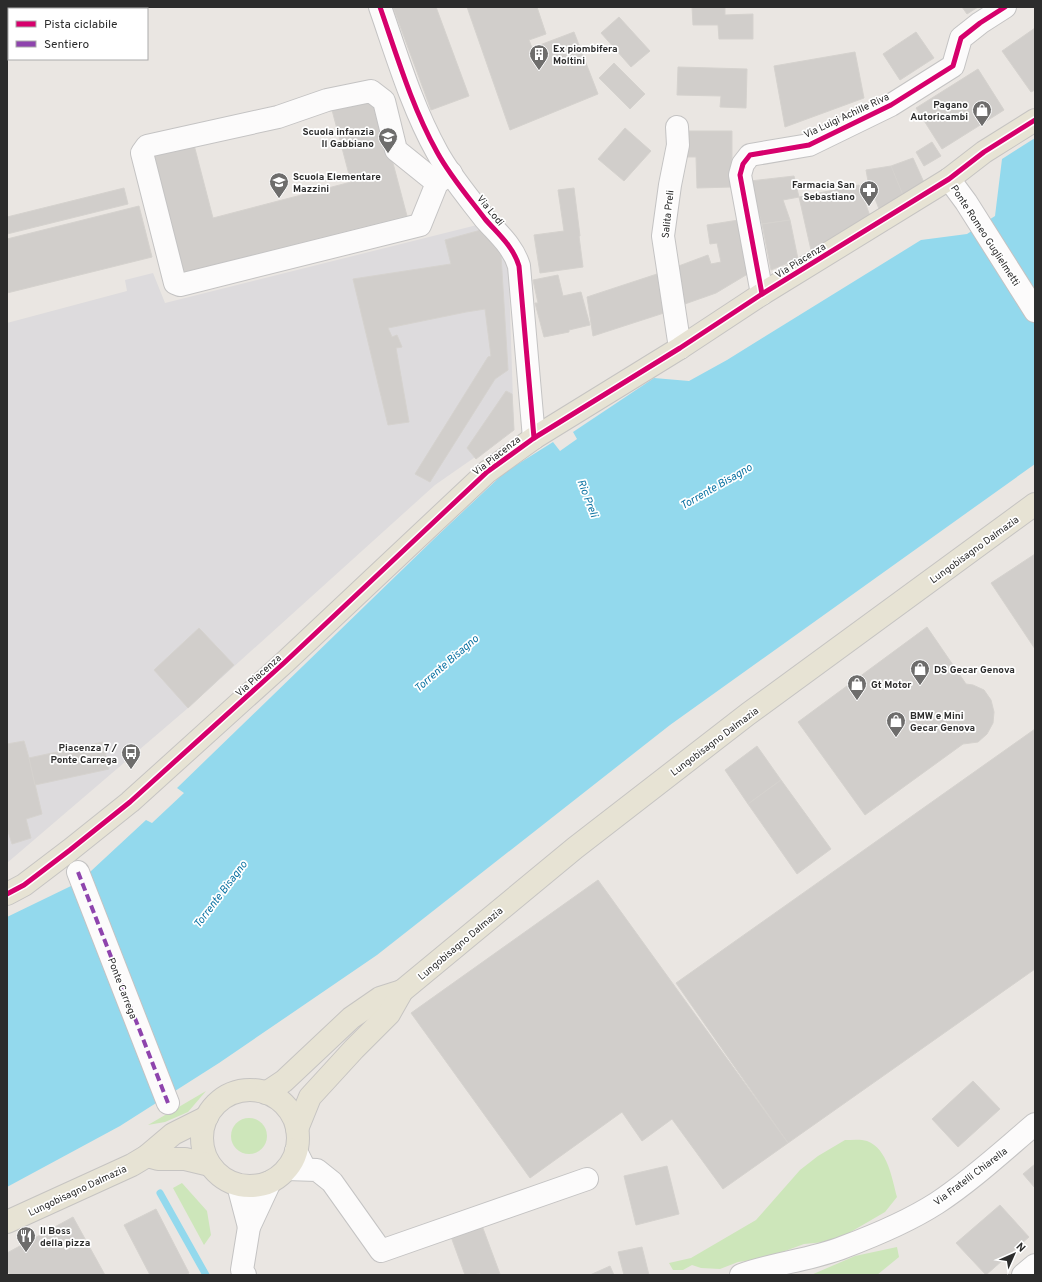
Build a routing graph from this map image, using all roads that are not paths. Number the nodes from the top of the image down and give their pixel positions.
1 (380, 7) edge
2 (1005, 7) edge
3 (1035, 120) edge
4 (677, 127) dead end
5 (444, 178) junction
6 (949, 179) junction
7 (762, 294) junction
8 (1035, 312) edge
9 (680, 348) junction
10 (534, 438) junction
11 (1035, 504) edge
12 (78, 872) dead end
13 (7, 894) edge
14 (402, 991) junction
15 (266, 1093) junction
16 (168, 1103) dead end
17 (207, 1117) junction
18 (1035, 1124) edge
19 (297, 1129) junction
20 (147, 1156) junction
21 (296, 1163) junction
22 (210, 1165) junction
23 (588, 1179) dead end
24 (270, 1182) junction
25 (238, 1185) junction
26 (7, 1222) edge
27 (249, 1227) junction
28 (1035, 1265) edge
29 (245, 1275) edge
30 (741, 1275) edge
31 (1023, 1275) edge

1 - 5 street, Via Lodi
2 - 7 street, Via Luigi Achille Riva
3 - 6 main road, Via Piacenza
4 - 9 street, Salita Preli
5 - 5 street
5 - 10 street, Via Lodi
6 - 7 main road, Via Piacenza
6 - 8 street, Ponte Romeo Guglielmetti
7 - 9 main road, Via Piacenza
9 - 10 main road, Via Piacenza
10 - 13 main road, Via Piacenza
11 - 14 main road, Lungobisagno Dalmazia
12 - 16 street, Ponte Carrega
14 - 15 main road, Lungobisagno Dalmazia
14 - 19 main road, Lungobisagno Dalmazia
15 - 17 main road, Lungobisagno Dalmazia
15 - 19 main road, Lungobisagno Dalmazia
17 - 20 main road, Lungobisagno Dalmazia
17 - 22 main road, Lungobisagno Dalmazia
18 - 30 street, Via Fratelli Chiarella
19 - 21 main road, Lungobisagno Dalmazia
20 - 22 main road, Lungobisagno Dalmazia
20 - 26 main road, Lungobisagno Dalmazia
21 - 23 street
21 - 24 main road, Lungobisagno Dalmazia
22 - 25 main road, Lungobisagno Dalmazia
24 - 25 main road, Lungobisagno Dalmazia
24 - 27 street
25 - 27 street
27 - 29 street
28 - 31 street

